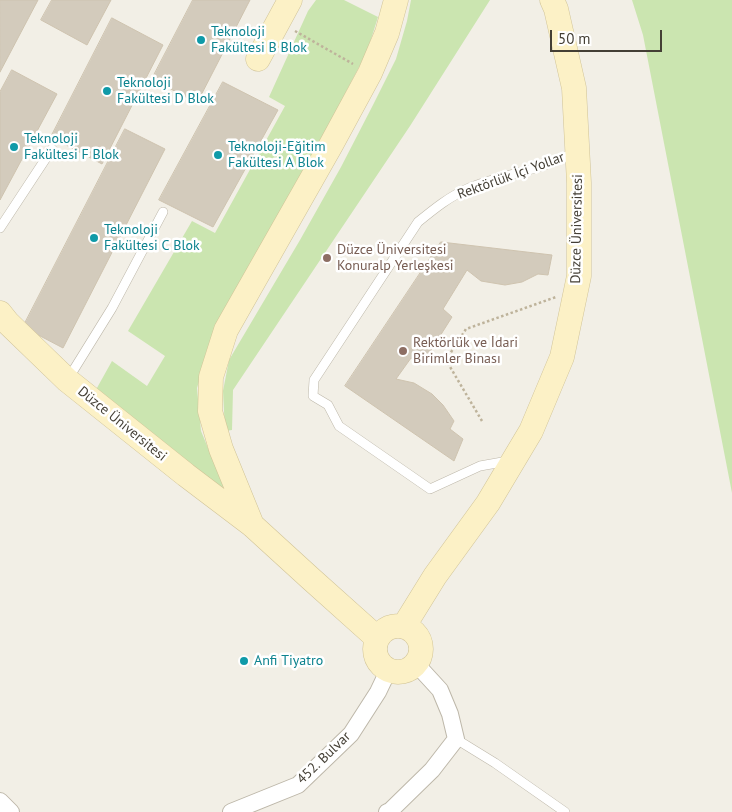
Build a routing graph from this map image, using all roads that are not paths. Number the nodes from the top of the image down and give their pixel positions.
1 (290, 0) edge
2 (396, 0) edge
3 (552, 0) edge
4 (258, 59) dead end
5 (52, 149) dead end
6 (577, 151) junction
7 (163, 212) dead end
8 (0, 228) edge
9 (0, 313) edge
10 (67, 380) junction
11 (513, 460) junction
12 (252, 525) junction
13 (404, 626) junction
14 (377, 638) junction
15 (416, 665) junction
16 (388, 671) junction
17 (456, 739) junction
18 (0, 801) edge
19 (11, 812) edge
20 (231, 812) edge
21 (387, 812) edge
22 (565, 812) edge

1 - 4 street
2 - 12 street, Düzce Üniversitesi
3 - 6 street, Düzce Üniversitesi
5 - 8 lane
6 - 11 street, Düzce Üniversitesi
6 - 11 lane, Rektörlük İçi Yollar
7 - 10 lane
9 - 10 street, Düzce Üniversitesi
10 - 12 street, Düzce Üniversitesi
11 - 13 street, Düzce Üniversitesi
12 - 14 street, Düzce Üniversitesi
13 - 14 street
13 - 15 street
14 - 16 street
15 - 16 street
15 - 17 street
16 - 20 street, 452. Bulvar
17 - 21 street
17 - 22 lane
18 - 19 street

